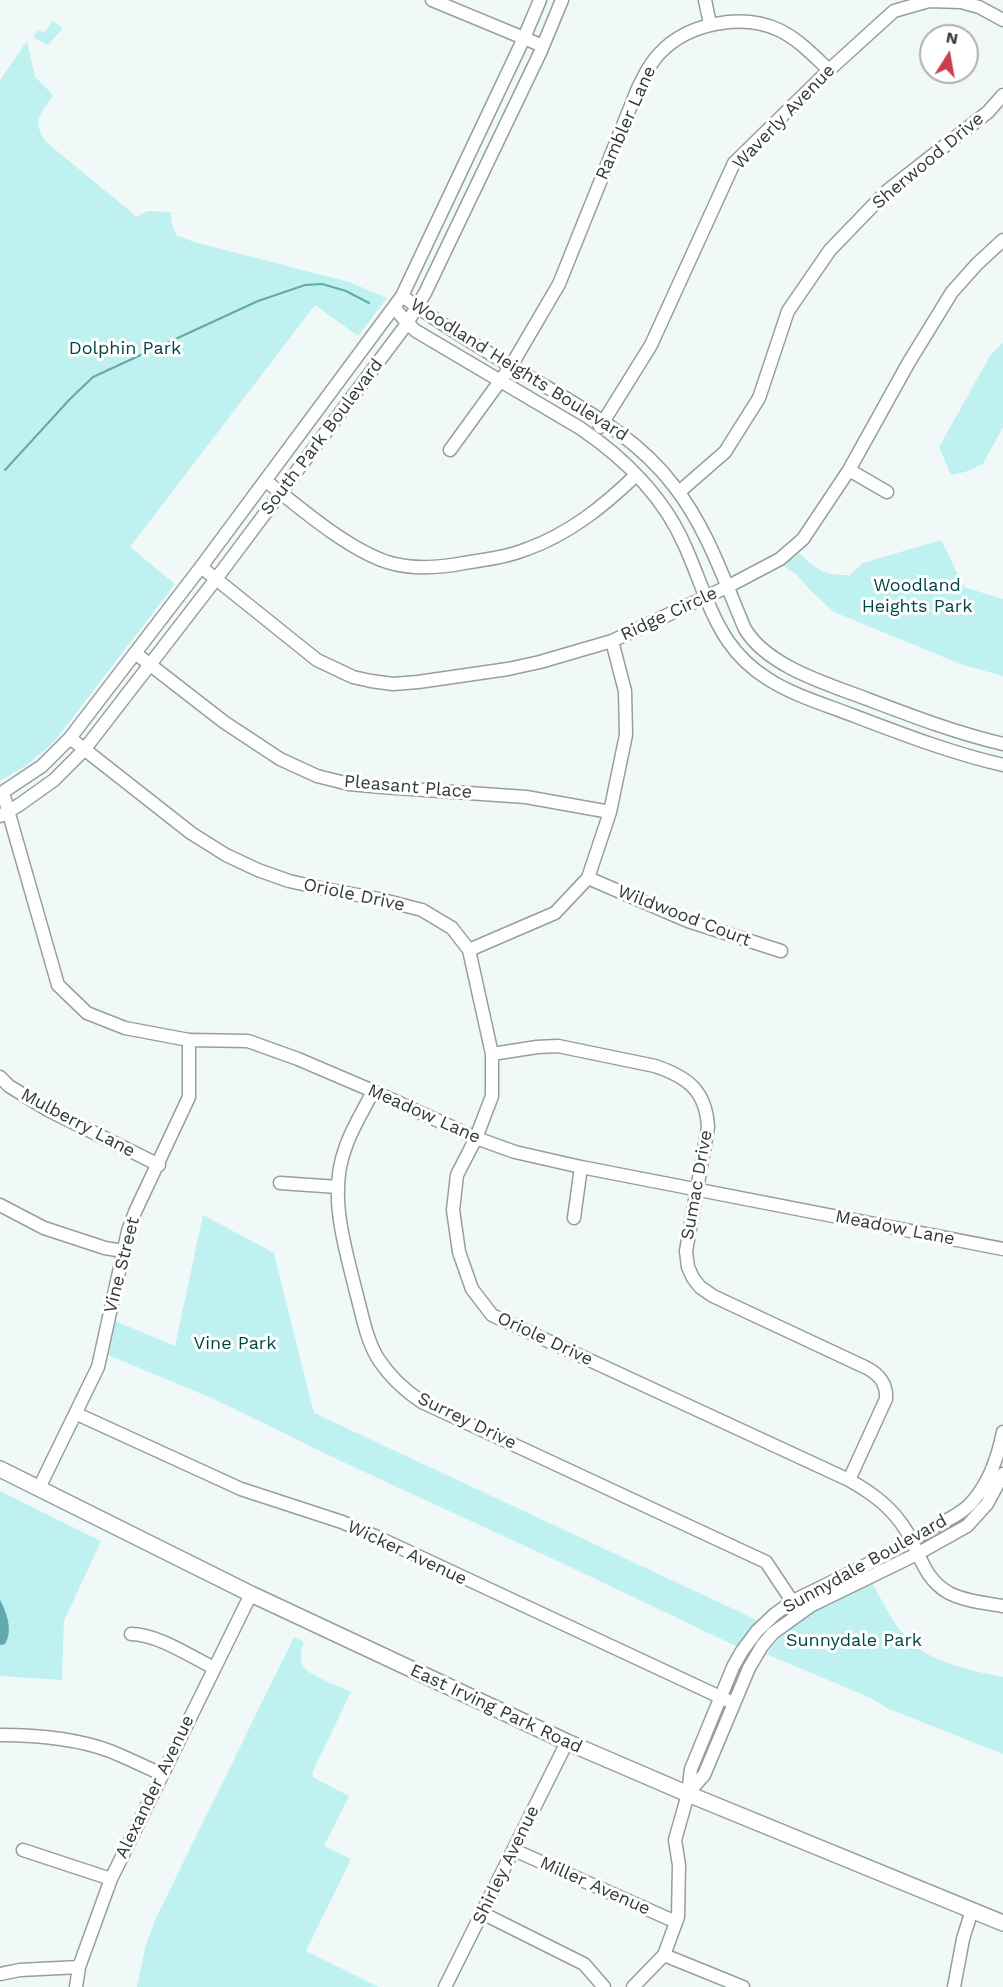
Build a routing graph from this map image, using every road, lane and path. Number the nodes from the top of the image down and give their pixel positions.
1 (432, 0) edge
2 (540, 0) edge
3 (562, 0) edge
4 (705, 0) edge
5 (892, 5) edge
6 (1003, 20) edge
7 (710, 24) junction
8 (524, 38) junction
9 (543, 46) junction
10 (829, 70) junction
11 (1003, 95) edge
12 (1003, 240) edge
13 (402, 296) junction
14 (394, 307) junction
15 (417, 307) junction
16 (407, 323) junction
17 (511, 366) junction
18 (500, 381) junction
19 (603, 421) junction
20 (593, 437) junction
21 (450, 450) dead end
22 (849, 470) junction
23 (636, 476) junction
24 (266, 481) junction
25 (679, 492) junction
26 (887, 492) dead end
27 (280, 493) junction
28 (201, 567) junction
29 (216, 579) junction
30 (727, 587) junction
31 (706, 596) junction
32 (612, 641) junction
33 (135, 653) junction
34 (150, 664) junction
35 (70, 738) junction
36 (1003, 744) edge
37 (84, 750) junction
38 (1003, 765) edge
39 (2, 793) edge
40 (4, 813) edge
41 (610, 813) junction
42 (588, 878) junction
43 (469, 950) junction
44 (781, 951) dead end
45 (189, 1040) junction
46 (492, 1054) junction
47 (0, 1077) edge
48 (373, 1091) junction
49 (476, 1138) junction
50 (159, 1165) junction
51 (582, 1167) junction
52 (280, 1183) dead end
53 (338, 1187) junction
54 (698, 1189) junction
55 (0, 1205) edge
56 (574, 1218) dead end
57 (1003, 1249) edge
58 (123, 1251) junction
59 (77, 1414) junction
60 (1003, 1432) edge
61 (0, 1469) edge
62 (1003, 1474) edge
63 (849, 1480) junction
64 (39, 1488) junction
65 (911, 1541) junction
66 (917, 1554) junction
67 (251, 1594) junction
68 (793, 1601) junction
69 (1003, 1606) edge
70 (800, 1613) junction
71 (131, 1634) dead end
72 (214, 1668) junction
73 (721, 1697) junction
74 (733, 1703) junction
75 (0, 1735) edge
76 (567, 1742) junction
77 (161, 1774) junction
78 (688, 1794) junction
79 (23, 1850) dead end
80 (514, 1850) junction
81 (111, 1879) junction
82 (972, 1910) junction
83 (482, 1913) junction
84 (676, 1922) junction
85 (1003, 1923) edge
86 (664, 1955) junction
87 (78, 1967) junction
88 (0, 1974) edge
89 (76, 1987) edge
90 (445, 1987) edge
91 (604, 1987) edge
92 (633, 1987) edge
93 (743, 1987) edge
94 (954, 1987) edge

1 - 8 street
2 - 8 street, South Park Boulevard
3 - 9 street, South Park Boulevard
4 - 7 street
5 - 6 street, Waverly Avenue
5 - 10 street, Waverly Avenue
7 - 10 street, Rambler Lane
7 - 17 street, Rambler Lane
8 - 9 street
8 - 13 street, South Park Boulevard
9 - 15 street, South Park Boulevard
10 - 19 street, Waverly Avenue
11 - 25 street, Sherwood Drive
12 - 22 street, Ridge Circle
13 - 14 street, South Park Boulevard
13 - 15 street, Woodland Heights Boulevard
14 - 16 street, Woodland Heights Boulevard
14 - 24 street, South Park Boulevard
15 - 16 street, South Park Boulevard
15 - 17 street, Woodland Heights Boulevard
16 - 18 street, Woodland Heights Boulevard
16 - 27 street, South Park Boulevard
17 - 18 street, Rambler Lane
17 - 19 street, Woodland Heights Boulevard
18 - 20 street, Woodland Heights Boulevard
18 - 21 street, Rambler Lane
19 - 20 street, Waverly Avenue
19 - 25 street, Woodland Heights Boulevard
20 - 23 street, Woodland Heights Boulevard
22 - 26 street
22 - 30 street, Ridge Circle
23 - 27 street
23 - 31 street, Woodland Heights Boulevard
24 - 27 street
24 - 28 street, South Park Boulevard
25 - 30 street, Woodland Heights Boulevard
27 - 29 street, South Park Boulevard
28 - 29 street, Ridge Circle
28 - 33 street, South Park Boulevard
29 - 32 street, Ridge Circle
29 - 34 street, South Park Boulevard
30 - 31 street, Ridge Circle
30 - 36 street, Woodland Heights Boulevard
31 - 32 street, Ridge Circle
31 - 38 street, Woodland Heights Boulevard
32 - 41 street
33 - 34 street, Pleasant Place
33 - 35 street, South Park Boulevard
34 - 37 street, South Park Boulevard
34 - 41 street, Pleasant Place
35 - 37 street, Oriole Drive
35 - 39 street, South Park Boulevard
37 - 40 street, South Park Boulevard
37 - 43 street, Oriole Drive
39 - 40 street, Meadow Lane
40 - 45 street, Meadow Lane
41 - 42 street
42 - 43 street
42 - 44 street, Wildwood Court
43 - 46 street, Oriole Drive
45 - 48 street, Meadow Lane
45 - 50 street, Vine Street
46 - 49 street, Oriole Drive
46 - 54 street, Sumac Drive
47 - 50 street, Mulberry Lane
48 - 49 street, Meadow Lane
48 - 53 street, Surrey Drive
49 - 51 street, Meadow Lane
49 - 63 street, Oriole Drive
50 - 58 street, Vine Street
51 - 54 street, Meadow Lane
51 - 56 street
52 - 53 street
53 - 68 street, Surrey Drive
54 - 57 street, Meadow Lane
54 - 63 street, Sumac Drive
55 - 58 street
58 - 59 street, Vine Street
59 - 64 street, Vine Street
59 - 73 street, Wicker Avenue
60 - 65 street, Sunnydale Boulevard
61 - 64 main road, East Irving Park Road
62 - 66 street, Sunnydale Boulevard
63 - 65 street, Oriole Drive
64 - 67 main road, East Irving Park Road
65 - 66 street, Oriole Drive
65 - 68 street, Sunnydale Boulevard
66 - 69 street, Oriole Drive
66 - 70 street, Sunnydale Boulevard
67 - 72 street, Alexander Avenue
67 - 76 main road, East Irving Park Road
68 - 70 street, Surrey Drive
68 - 73 street, Sunnydale Boulevard
70 - 74 street, Sunnydale Boulevard
71 - 72 street
72 - 77 street, Alexander Avenue
73 - 74 street, Wicker Avenue
73 - 78 street, Sunnydale Boulevard
74 - 78 street, Sunnydale Boulevard
75 - 77 street
76 - 78 main road, East Irving Park Road
76 - 80 street, Shirley Avenue
77 - 81 street, Alexander Avenue
78 - 82 main road, East Irving Park Road
78 - 84 street
79 - 81 street
80 - 83 street, Shirley Avenue
80 - 84 street, Miller Avenue
81 - 87 street, Alexander Avenue
82 - 85 main road, East Irving Park Road
82 - 94 street
83 - 90 street, Shirley Avenue
83 - 91 street
84 - 86 street
86 - 92 street
86 - 93 street
87 - 88 street
87 - 89 street, Alexander Avenue

